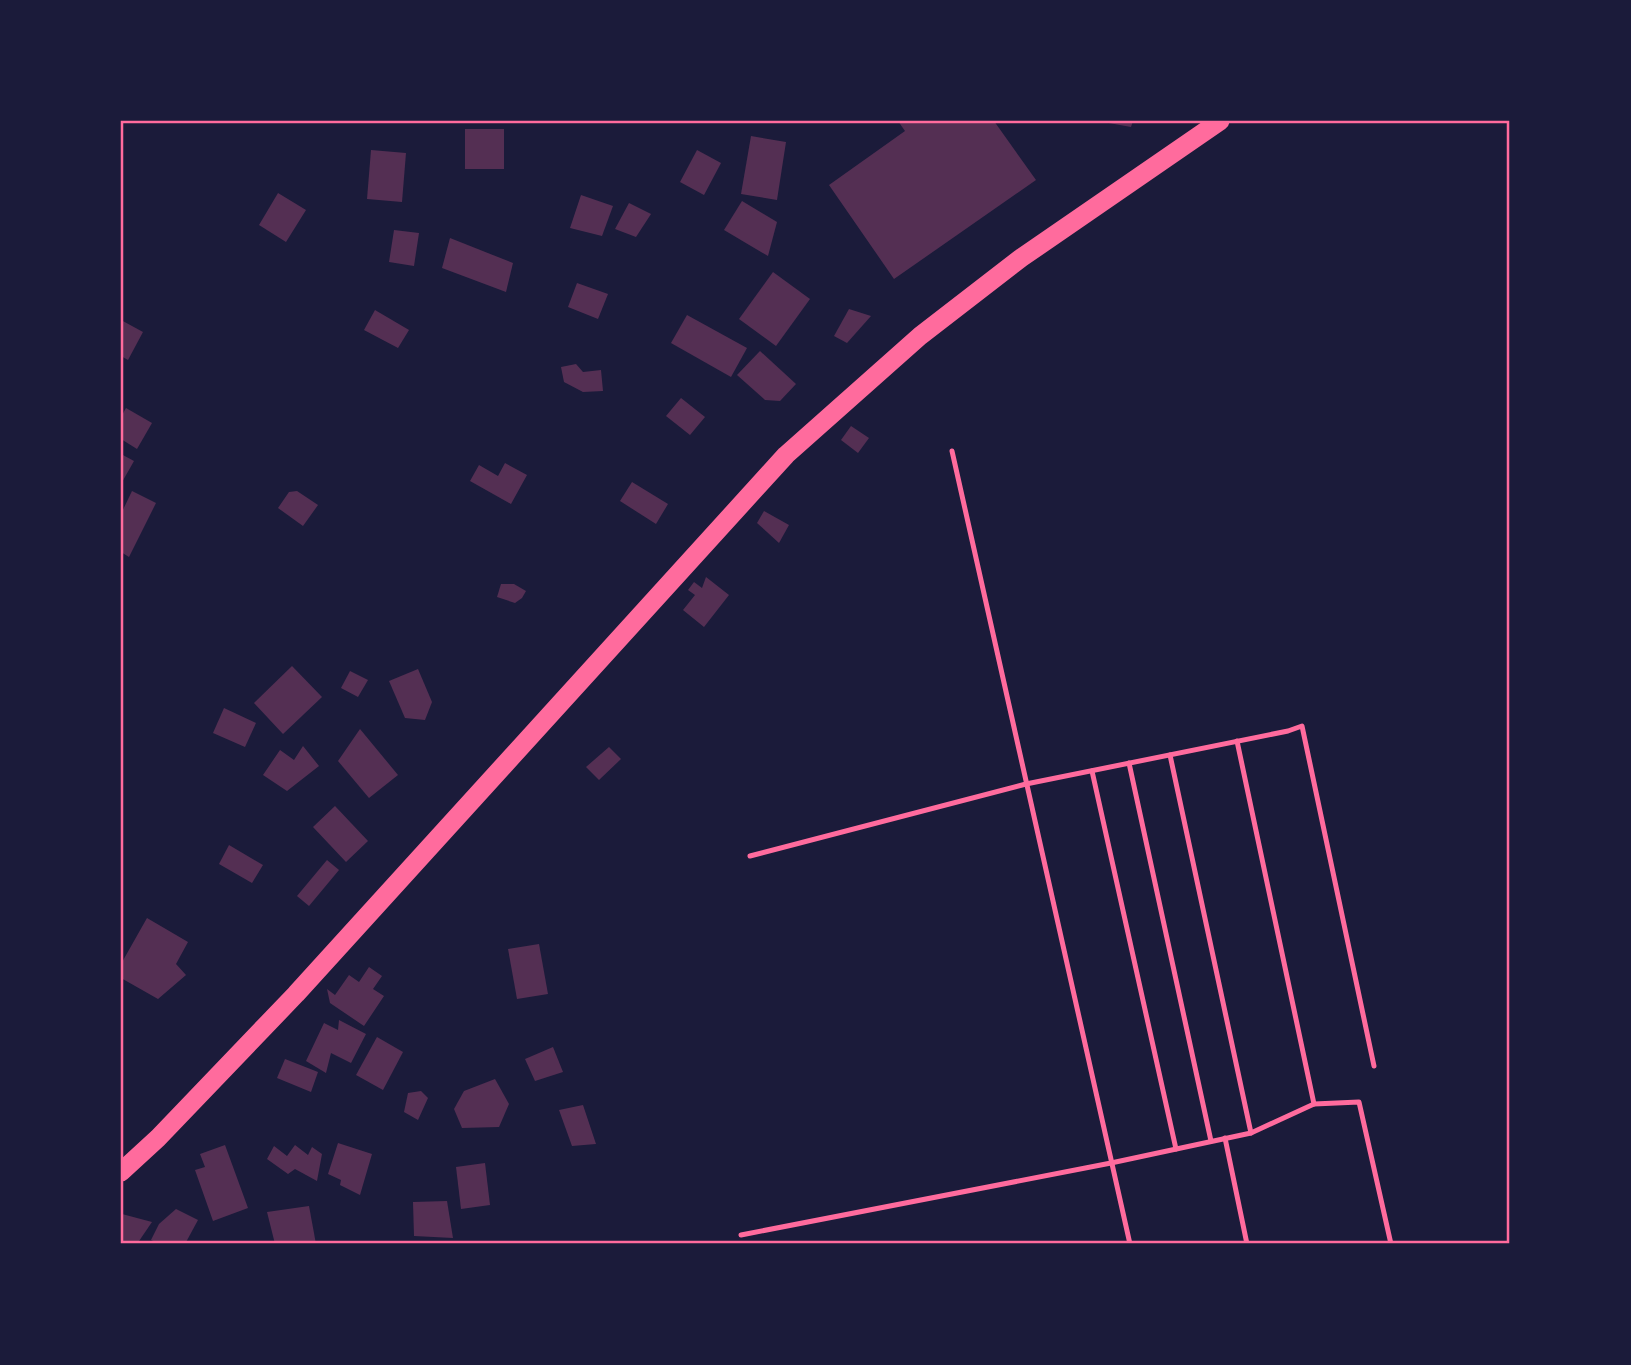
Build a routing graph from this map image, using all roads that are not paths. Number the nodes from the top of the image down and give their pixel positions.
1 (1220, 121) edge
2 (952, 451) dead end
3 (1237, 741) junction
4 (1170, 755) junction
5 (1129, 763) junction
6 (1092, 771) junction
7 (1026, 784) junction
8 (750, 856) dead end
9 (1374, 1066) dead end
10 (1314, 1104) junction
11 (1251, 1133) junction
12 (1225, 1138) junction
13 (1211, 1141) junction
14 (1176, 1149) junction
15 (1111, 1163) junction
16 (121, 1172) edge
17 (741, 1235) dead end
18 (1130, 1244) edge
19 (1247, 1244) edge
20 (1391, 1244) edge

1 - 16 highway
2 - 7 lane
3 - 4 lane
3 - 9 lane
3 - 10 lane
4 - 5 lane
4 - 11 lane
5 - 6 lane
5 - 13 lane
6 - 7 lane
6 - 14 lane
7 - 8 lane
7 - 15 lane
10 - 11 lane
10 - 20 lane
11 - 12 lane
12 - 13 lane
12 - 19 lane
13 - 14 lane
14 - 15 lane
15 - 17 lane
15 - 18 lane

